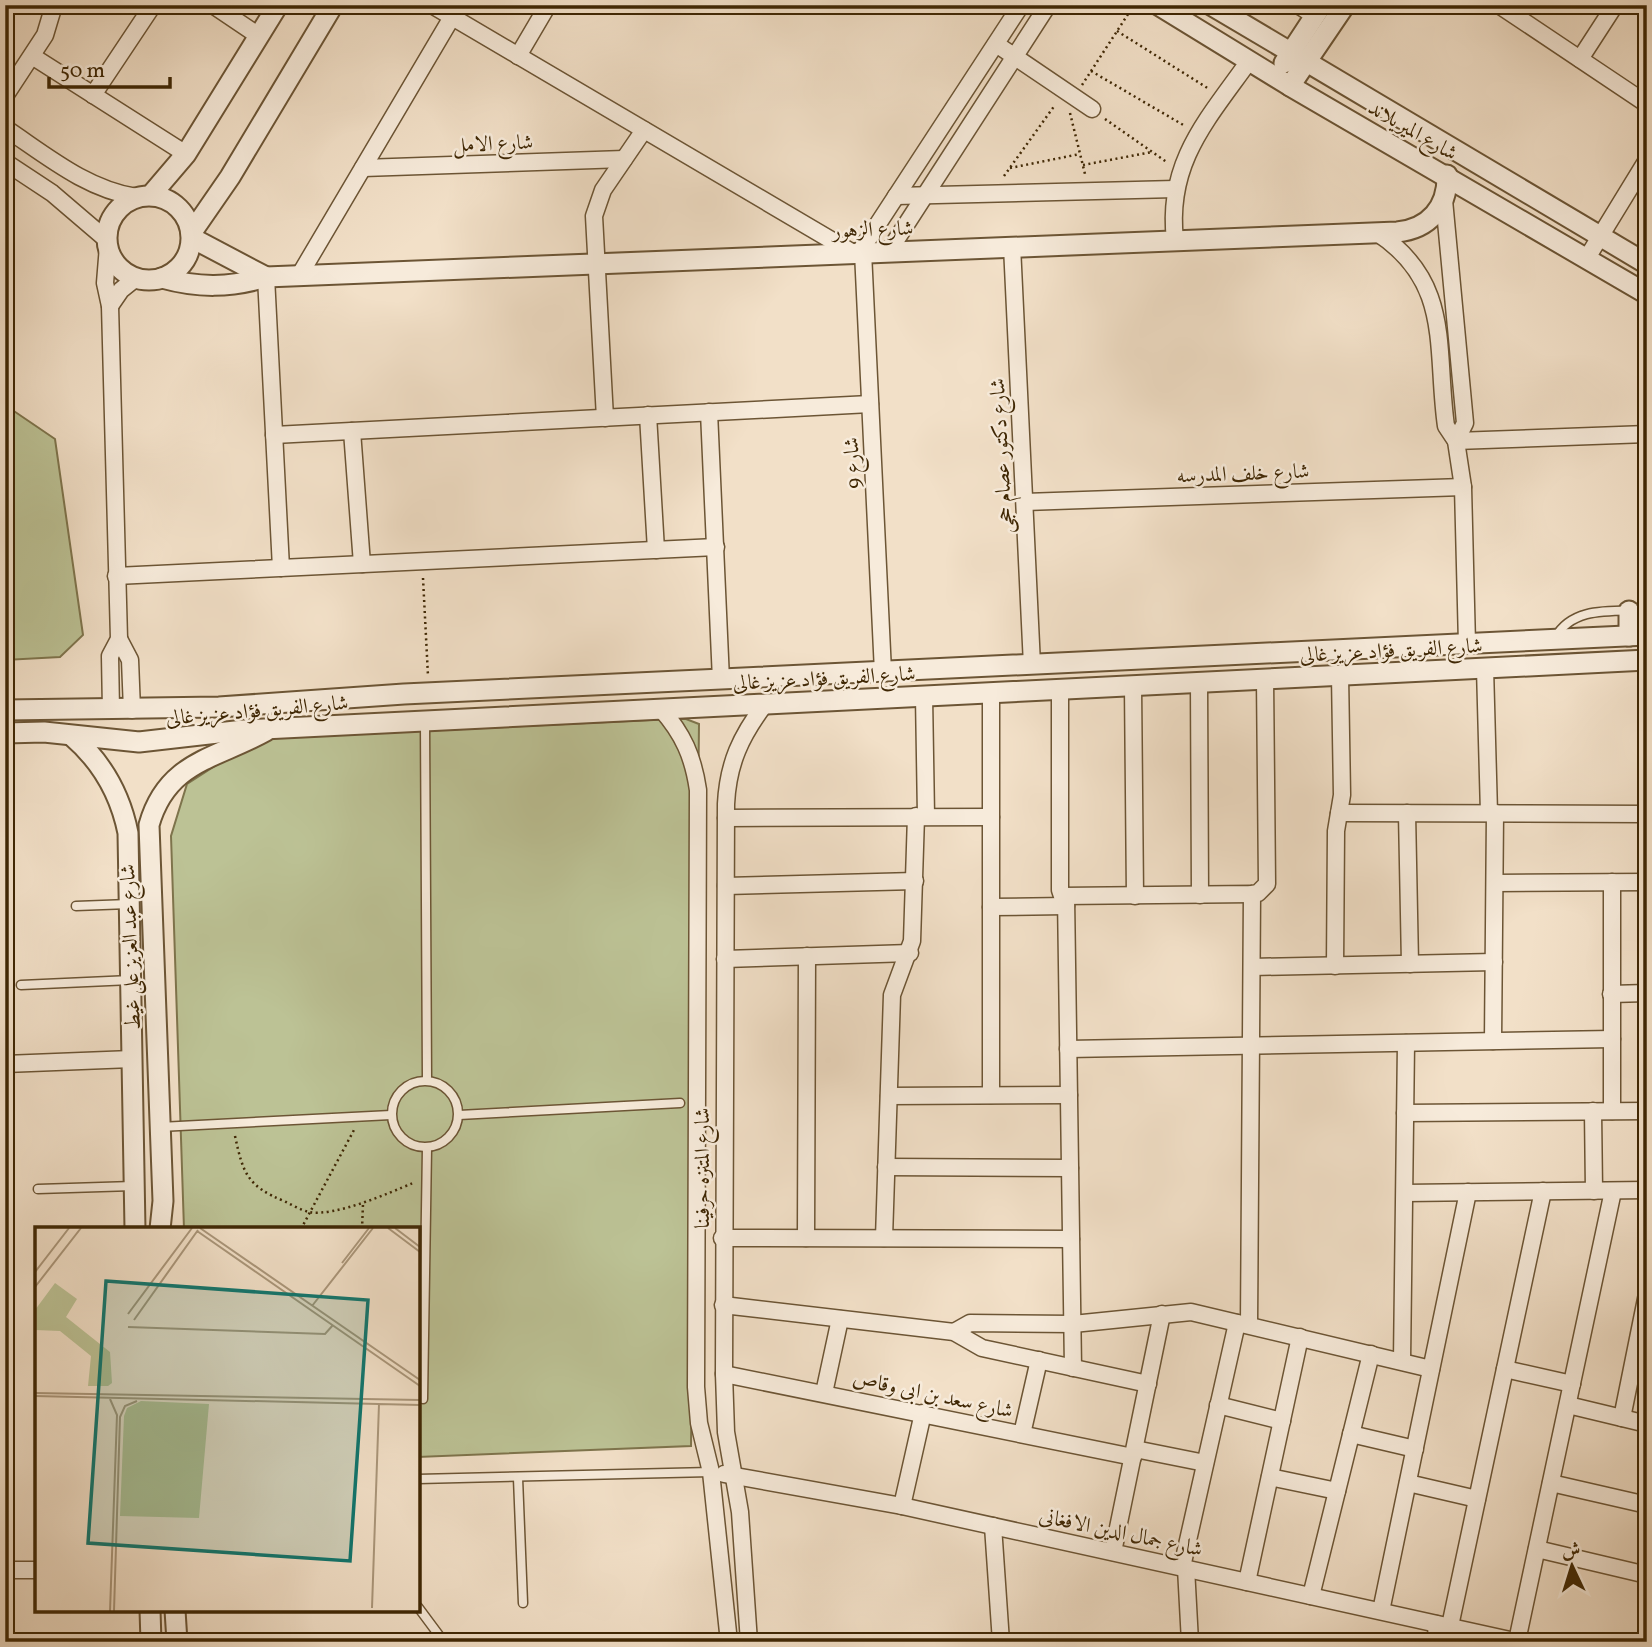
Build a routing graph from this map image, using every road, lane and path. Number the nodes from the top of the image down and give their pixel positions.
1 (54, 5) edge
2 (153, 5) edge
3 (213, 5) edge
4 (278, 5) edge
5 (333, 5) edge
6 (432, 5) edge
7 (548, 5) edge
8 (1021, 5) edge
9 (1048, 5) edge
10 (1134, 5) edge
11 (1158, 5) edge
12 (1211, 5) edge
13 (1345, 5) edge
14 (1499, 5) edge
15 (1615, 5) edge
16 (1312, 9) edge
17 (452, 17) junction
18 (1117, 31) junction
19 (259, 36) junction
20 (996, 44) junction
21 (32, 56) junction
22 (518, 56) junction
23 (1014, 57) junction
24 (1299, 57) junction
25 (1580, 59) junction
26 (1249, 61) junction
27 (1091, 71) junction
28 (1283, 82) junction
29 (1069, 94) junction
30 (93, 95) junction
31 (5, 96) edge
32 (1223, 98) junction
33 (1647, 104) edge
34 (1092, 109) joint
35 (5, 128) edge
36 (644, 130) junction
37 (1198, 134) junction
38 (1152, 152) junction
39 (186, 154) junction
40 (1080, 154) junction
41 (624, 159) junction
42 (1647, 160) edge
43 (5, 162) edge
44 (1083, 166) junction
45 (363, 169) junction
46 (1010, 169) junction
47 (1180, 171) junction
48 (1447, 175) junction
49 (1175, 189) junction
50 (1089, 191) junction
51 (992, 193) junction
52 (923, 195) junction
53 (144, 196) junction
54 (896, 196) junction
55 (1444, 200) junction
56 (1408, 231) junction
57 (1376, 232) junction
58 (192, 235) junction
59 (1600, 236) junction
60 (1175, 240) junction
61 (107, 243) junction
62 (1012, 246) junction
63 (889, 251) junction
64 (1403, 252) junction
65 (858, 253) junction
66 (1587, 258) junction
67 (597, 264) junction
68 (1647, 264) edge
69 (299, 276) junction
70 (266, 277) junction
71 (136, 278) junction
72 (162, 278) junction
73 (1647, 293) edge
74 (1433, 299) junction
75 (1454, 299) junction
76 (110, 306) junction
77 (870, 404) junction
78 (709, 412) junction
79 (648, 415) junction
80 (605, 418) junction
81 (352, 431) junction
82 (1647, 434) edge
83 (274, 435) junction
84 (1456, 441) junction
85 (1463, 487) junction
86 (1025, 502) junction
87 (716, 547) junction
88 (656, 550) junction
89 (422, 561) junction
90 (362, 564) junction
91 (281, 568) junction
92 (116, 576) junction
93 (1638, 610) edge
94 (1633, 636) edge
95 (118, 639) junction
96 (1576, 639) junction
97 (1553, 640) junction
98 (1467, 644) junction
99 (1179, 658) junction
100 (1638, 660) edge
101 (1578, 664) junction
102 (1032, 665) junction
103 (1485, 668) junction
104 (883, 672) junction
105 (1340, 675) junction
106 (1265, 679) junction
107 (721, 680) junction
108 (1189, 683) junction
109 (1133, 685) junction
110 (533, 688) junction
111 (1060, 689) junction
112 (991, 692) junction
113 (429, 693) junction
114 (404, 694) junction
115 (924, 696) junction
116 (765, 704) junction
117 (219, 707) junction
118 (5, 709) edge
119 (661, 709) junction
120 (111, 710) junction
121 (132, 710) junction
122 (535, 715) junction
123 (416, 721) junction
124 (270, 729) junction
125 (220, 732) junction
126 (5, 733) edge
127 (71, 736) junction
128 (1339, 813) junction
129 (1407, 813) junction
130 (1492, 813) junction
131 (1647, 814) edge
132 (921, 816) junction
133 (991, 817) junction
134 (726, 818) junction
135 (915, 881) junction
136 (1612, 882) junction
137 (1647, 882) edge
138 (1495, 883) junction
139 (726, 886) junction
140 (1252, 894) junction
141 (1200, 895) junction
142 (1135, 896) junction
143 (1066, 902) junction
144 (130, 905) junction
145 (76, 906) dead end
146 (991, 907) junction
147 (698, 942) junction
148 (725, 951) junction
149 (910, 953) junction
150 (807, 956) junction
151 (1494, 962) junction
152 (1410, 964) junction
153 (1335, 966) junction
154 (1252, 967) junction
155 (131, 980) junction
156 (22, 985) dead end
157 (1647, 993) edge
158 (1611, 994) junction
159 (155, 1011) junction
160 (131, 1012) junction
161 (1612, 1039) junction
162 (1493, 1041) junction
163 (1406, 1043) junction
164 (1252, 1046) junction
165 (1068, 1049) junction
166 (132, 1059) junction
167 (5, 1064) edge
168 (427, 1080) junction
169 (991, 1095) junction
170 (1069, 1095) junction
171 (889, 1096) junction
172 (680, 1103) dead end
173 (1593, 1111) junction
174 (1612, 1111) junction
175 (1647, 1111) edge
176 (1405, 1113) junction
177 (391, 1115) junction
178 (459, 1115) junction
179 (361, 1116) junction
180 (233, 1123) junction
181 (160, 1127) junction
182 (427, 1148) junction
183 (886, 1167) junction
184 (1070, 1168) junction
185 (426, 1178) junction
186 (38, 1189) dead end
187 (1647, 1190) edge
188 (1543, 1191) junction
189 (1594, 1191) junction
190 (1613, 1191) junction
191 (1468, 1192) junction
192 (1405, 1193) junction
193 (135, 1194) junction
194 (163, 1201) junction
195 (363, 1204) junction
196 (310, 1213) junction
197 (135, 1227) edge
198 (160, 1227) edge
199 (303, 1227) edge
200 (362, 1227) edge
201 (722, 1238) junction
202 (806, 1238) junction
203 (884, 1238) junction
204 (1072, 1239) junction
205 (1647, 1294) edge
206 (723, 1306) junction
207 (1162, 1314) junction
208 (840, 1319) junction
209 (1073, 1324) junction
210 (1243, 1324) junction
211 (954, 1332) junction
212 (1300, 1337) junction
213 (1371, 1354) junction
214 (1039, 1360) junction
215 (1402, 1361) junction
216 (1073, 1368) junction
217 (1431, 1369) junction
218 (1505, 1369) junction
219 (724, 1374) junction
220 (1148, 1384) junction
221 (1572, 1384) junction
222 (824, 1393) junction
223 (423, 1399) dead end
224 (1218, 1405) junction
225 (1567, 1405) junction
226 (923, 1413) junction
227 (1622, 1418) junction
228 (1282, 1421) junction
229 (1647, 1424) edge
230 (1022, 1434) junction
231 (1351, 1434) junction
232 (1415, 1449) junction
233 (1134, 1453) junction
234 (1205, 1463) junction
235 (711, 1472) junction
236 (734, 1475) junction
237 (1270, 1477) junction
238 (518, 1478) junction
239 (420, 1479) edge
240 (1408, 1483) junction
241 (1551, 1483) junction
242 (1337, 1491) junction
243 (1477, 1499) junction
244 (1647, 1505) edge
245 (902, 1506) junction
246 (993, 1526) junction
247 (1537, 1549) junction
248 (1113, 1552) junction
249 (1184, 1568) junction
250 (5, 1570) edge
251 (35, 1570) edge
252 (1647, 1574) edge
253 (1247, 1582) junction
254 (1311, 1596) junction
255 (523, 1604) dead end
256 (420, 1610) edge
257 (1381, 1611) junction
258 (150, 1612) edge
259 (175, 1612) edge
260 (727, 1624) junction
261 (1443, 1625) junction
262 (151, 1642) edge
263 (177, 1642) edge
264 (444, 1642) edge
265 (723, 1642) edge
266 (729, 1642) edge
267 (749, 1642) edge
268 (1001, 1642) edge
269 (1190, 1642) edge
270 (1437, 1642) edge
271 (1518, 1642) edge

1 - 21 street
2 - 30 street
3 - 19 street
4 - 19 street
5 - 58 street
6 - 17 street
7 - 22 street
8 - 20 street
9 - 23 street
10 - 18 path
11 - 26 street, شارع الميريلاند
12 - 24 street, شارع الميريلاند
13 - 24 street
14 - 25 street
15 - 25 street
16 - 24 street
17 - 22 street
17 - 45 street
18 - 27 path
18 - 32 path
19 - 39 street
20 - 23 street
20 - 54 street
21 - 30 street
21 - 31 street
22 - 36 street
23 - 29 street
23 - 52 street
24 - 28 street
24 - 59 street, شارع الميريلاند
25 - 33 street
26 - 28 street, شارع الميريلاند
26 - 32 street
27 - 29 path
27 - 37 path
28 - 48 street, شارع الميريلاند
29 - 34 street
29 - 40 path
29 - 46 path
30 - 39 street
32 - 37 street
34 - 38 path
35 - 53 street
36 - 41 street
36 - 65 street
37 - 47 street
38 - 44 path
38 - 47 path
39 - 53 street
40 - 44 path
40 - 46 path
41 - 45 street, شارع الامل
41 - 67 street
42 - 59 street
43 - 61 street
44 - 50 path
45 - 69 street
46 - 51 path
47 - 49 street
48 - 55 street
48 - 66 street, شارع الميريلاند
49 - 50 street
49 - 60 street
50 - 51 street
51 - 52 street
52 - 54 street
52 - 63 street
53 - 58 street
53 - 61 street
54 - 65 street
55 - 56 street
55 - 75 street
56 - 57 street, شارع الزهور
56 - 64 street
57 - 60 street, شارع الزهور
57 - 64 street
58 - 70 street, شارع الزهور
58 - 72 street
59 - 66 street
59 - 68 street, شارع الميريلاند
60 - 62 street, شارع الزهور
61 - 71 street
61 - 76 street
62 - 63 street, شارع الزهور
62 - 86 street, شارع دكتور عصام حجى
63 - 65 street, شارع الزهور
64 - 74 street
65 - 67 street, شارع الزهور
65 - 77 street, شارع 9
66 - 73 street, شارع الميريلاند
67 - 69 street, شارع الزهور
67 - 80 street
69 - 70 street, شارع الزهور
70 - 72 street, شارع الزهور
70 - 83 street
71 - 72 street
71 - 76 street
74 - 75 street
74 - 84 street
75 - 84 street
76 - 92 street
77 - 78 street
77 - 104 street, شارع 9
78 - 79 street
78 - 87 street
79 - 80 street
79 - 88 street
80 - 81 street
81 - 83 street
81 - 90 street
82 - 84 street
83 - 91 street
84 - 85 street
85 - 86 street, شارع خلف المدرسه
85 - 98 street
86 - 102 street, شارع دكتور عصام حجى
87 - 88 street
87 - 107 street
88 - 89 street
89 - 90 street
89 - 113 path
90 - 91 street
91 - 92 street
92 - 95 street
93 - 94 street
93 - 97 lane
94 - 96 street, شارع الفريق فؤاد عزيز غالى
94 - 100 street
95 - 120 street
95 - 121 street
96 - 97 street, شارع الفريق فؤاد عزيز غالى
96 - 101 street
97 - 98 street, شارع الفريق فؤاد عزيز غالى
98 - 99 street, شارع الفريق فؤاد عزيز غالى
99 - 102 street, شارع الفريق فؤاد عزيز غالى
99 - 108 street
100 - 101 street, شارع الفريق فؤاد عزيز غالى
101 - 103 street, شارع الفريق فؤاد عزيز غالى
102 - 104 street, شارع الفريق فؤاد عزيز غالى
103 - 105 street, شارع الفريق فؤاد عزيز غالى
103 - 130 street
104 - 107 street, شارع الفريق فؤاد عزيز غالى
105 - 106 street, شارع الفريق فؤاد عزيز غالى
105 - 128 street
106 - 108 street, شارع الفريق فؤاد عزيز غالى
106 - 140 street
107 - 110 street, شارع الفريق فؤاد عزيز غالى
108 - 109 street, شارع الفريق فؤاد عزيز غالى
108 - 141 street
109 - 111 street, شارع الفريق فؤاد عزيز غالى
109 - 142 street
110 - 113 street, شارع الفريق فؤاد عزيز غالى
110 - 122 street
111 - 112 street, شارع الفريق فؤاد عزيز غالى
111 - 143 street
112 - 115 street, شارع الفريق فؤاد عزيز غالى
112 - 133 street
113 - 114 street, شارع الفريق فؤاد عزيز غالى
114 - 117 street, شارع الفريق فؤاد عزيز غالى
114 - 123 street
115 - 116 street, شارع الفريق فؤاد عزيز غالى
115 - 132 street
116 - 119 street, شارع الفريق فؤاد عزيز غالى
116 - 134 street, شارع المتنزه حرفينا
117 - 121 street, شارع الفريق فؤاد عزيز غالى
117 - 125 street
118 - 120 street, شارع الفريق فؤاد عزيز غالى
119 - 122 street, شارع الفريق فؤاد عزيز غالى
119 - 147 street, شارع المتنزه حرفينا
120 - 121 street, شارع الفريق فؤاد عزيز غالى
122 - 123 street, شارع الفريق فؤاد عزيز غالى
123 - 124 street, شارع الفريق فؤاد عزيز غالى
123 - 168 lane
124 - 125 street, شارع الفريق فؤاد عزيز غالى
124 - 159 street, شارع عبد العزيز على غيط
125 - 127 street, شارع الفريق فؤاد عزيز غالى
126 - 127 street, شارع الفريق فؤاد عزيز غالى
127 - 144 street, شارع عبد العزيز على غيط
128 - 129 street
128 - 153 street
129 - 130 street
129 - 152 street
130 - 131 street
130 - 138 street
132 - 133 street
132 - 134 street
132 - 135 street
133 - 146 street
134 - 139 street, شارع المتنزه حرفينا
135 - 139 street
135 - 149 street
136 - 137 street
136 - 138 street
136 - 158 street
138 - 151 street
139 - 148 street, شارع المتنزه حرفينا
140 - 141 street
140 - 154 street
141 - 142 street
142 - 143 street
143 - 146 street
143 - 165 street
144 - 145 lane
144 - 155 street, شارع عبد العزيز على غيط
146 - 169 street
147 - 148 street
147 - 235 street, شارع المتنزه حرفينا
148 - 150 street
148 - 201 street, شارع المتنزه حرفينا
149 - 150 street
149 - 171 street
150 - 202 street
151 - 152 street
151 - 162 street
152 - 153 street
153 - 154 street
154 - 164 street
155 - 156 lane
155 - 160 street, شارع عبد العزيز على غيط
157 - 158 street
158 - 161 street
159 - 160 street
159 - 181 street, شارع عبد العزيز على غيط
160 - 166 street, شارع عبد العزيز على غيط
161 - 162 street
161 - 174 street
162 - 163 street
163 - 164 street
163 - 176 street
164 - 165 street
164 - 210 street
165 - 170 street
166 - 167 street
166 - 193 street, شارع عبد العزيز على غيط
168 - 177 lane
168 - 178 lane
169 - 170 street
169 - 171 street
170 - 184 street
171 - 183 street
172 - 178 lane
173 - 174 street
173 - 176 street
173 - 189 street
174 - 175 street
176 - 192 street
177 - 179 lane
177 - 182 lane
178 - 182 lane
179 - 180 lane
179 - 196 path
180 - 181 lane
180 - 196 path
181 - 194 street, شارع عبد العزيز على غيط
182 - 185 lane
183 - 184 street
183 - 203 street
184 - 204 street
185 - 195 path
185 - 223 lane
186 - 193 lane
187 - 190 street
188 - 189 street
188 - 191 street
188 - 218 street
189 - 190 street
190 - 221 street
191 - 192 street
191 - 217 street
192 - 215 street
193 - 194 street
193 - 197 street, شارع عبد العزيز على غيط
194 - 198 street, شارع عبد العزيز على غيط
195 - 196 path
195 - 200 path
196 - 199 path
201 - 202 street
201 - 206 street, شارع المتنزه حرفينا
202 - 203 street
203 - 204 street
204 - 209 street
205 - 227 street
206 - 208 street
206 - 219 street, شارع المتنزه حرفينا
207 - 209 street
207 - 210 street
207 - 220 street
208 - 211 street
208 - 222 street
209 - 211 street
209 - 216 street
210 - 212 street
210 - 224 street
211 - 214 street
212 - 213 street
212 - 228 street
213 - 215 street
213 - 231 street
214 - 216 street
214 - 230 street
215 - 217 street
216 - 220 street
217 - 232 street
218 - 221 street
218 - 243 street
219 - 222 street, شارع سعد بن ابى وقاص
219 - 236 street, شارع المتنزه حرفينا
220 - 233 street
221 - 225 street
222 - 226 street, شارع سعد بن ابى وقاص
224 - 228 street
224 - 234 street
225 - 227 street
225 - 241 street
226 - 230 street, شارع سعد بن ابى وقاص
226 - 245 street
227 - 229 street
228 - 237 street
230 - 233 street, شارع سعد بن ابى وقاص
231 - 232 street
231 - 242 street
232 - 240 street
233 - 234 street, شارع سعد بن ابى وقاص
233 - 248 street
234 - 249 street
235 - 236 street, شارع جمال الدين الافغانى
235 - 238 lane
235 - 260 street, شارع المتنزه حرفينا
236 - 245 street, شارع جمال الدين الافغانى
236 - 267 street, شارع المتنزه حرفينا
237 - 242 street
237 - 253 street
238 - 239 lane
238 - 255 lane
240 - 243 street
240 - 257 street
241 - 244 street
241 - 247 street
242 - 254 street
243 - 261 street
245 - 246 street, شارع جمال الدين الافغانى
246 - 248 street, شارع جمال الدين الافغانى
246 - 268 street
247 - 252 street
247 - 271 street
248 - 249 street, شارع جمال الدين الافغانى
249 - 253 street, شارع جمال الدين الافغانى
249 - 269 street
250 - 251 street
253 - 254 street, شارع جمال الدين الافغانى
254 - 257 street, شارع جمال الدين الافغانى
256 - 264 lane
257 - 261 street, شارع جمال الدين الافغانى
258 - 262 street
259 - 263 street
260 - 265 lane
260 - 266 street, شارع المتنزه حرفينا
261 - 270 street
261 - 271 street, شارع جمال الدين الافغانى

